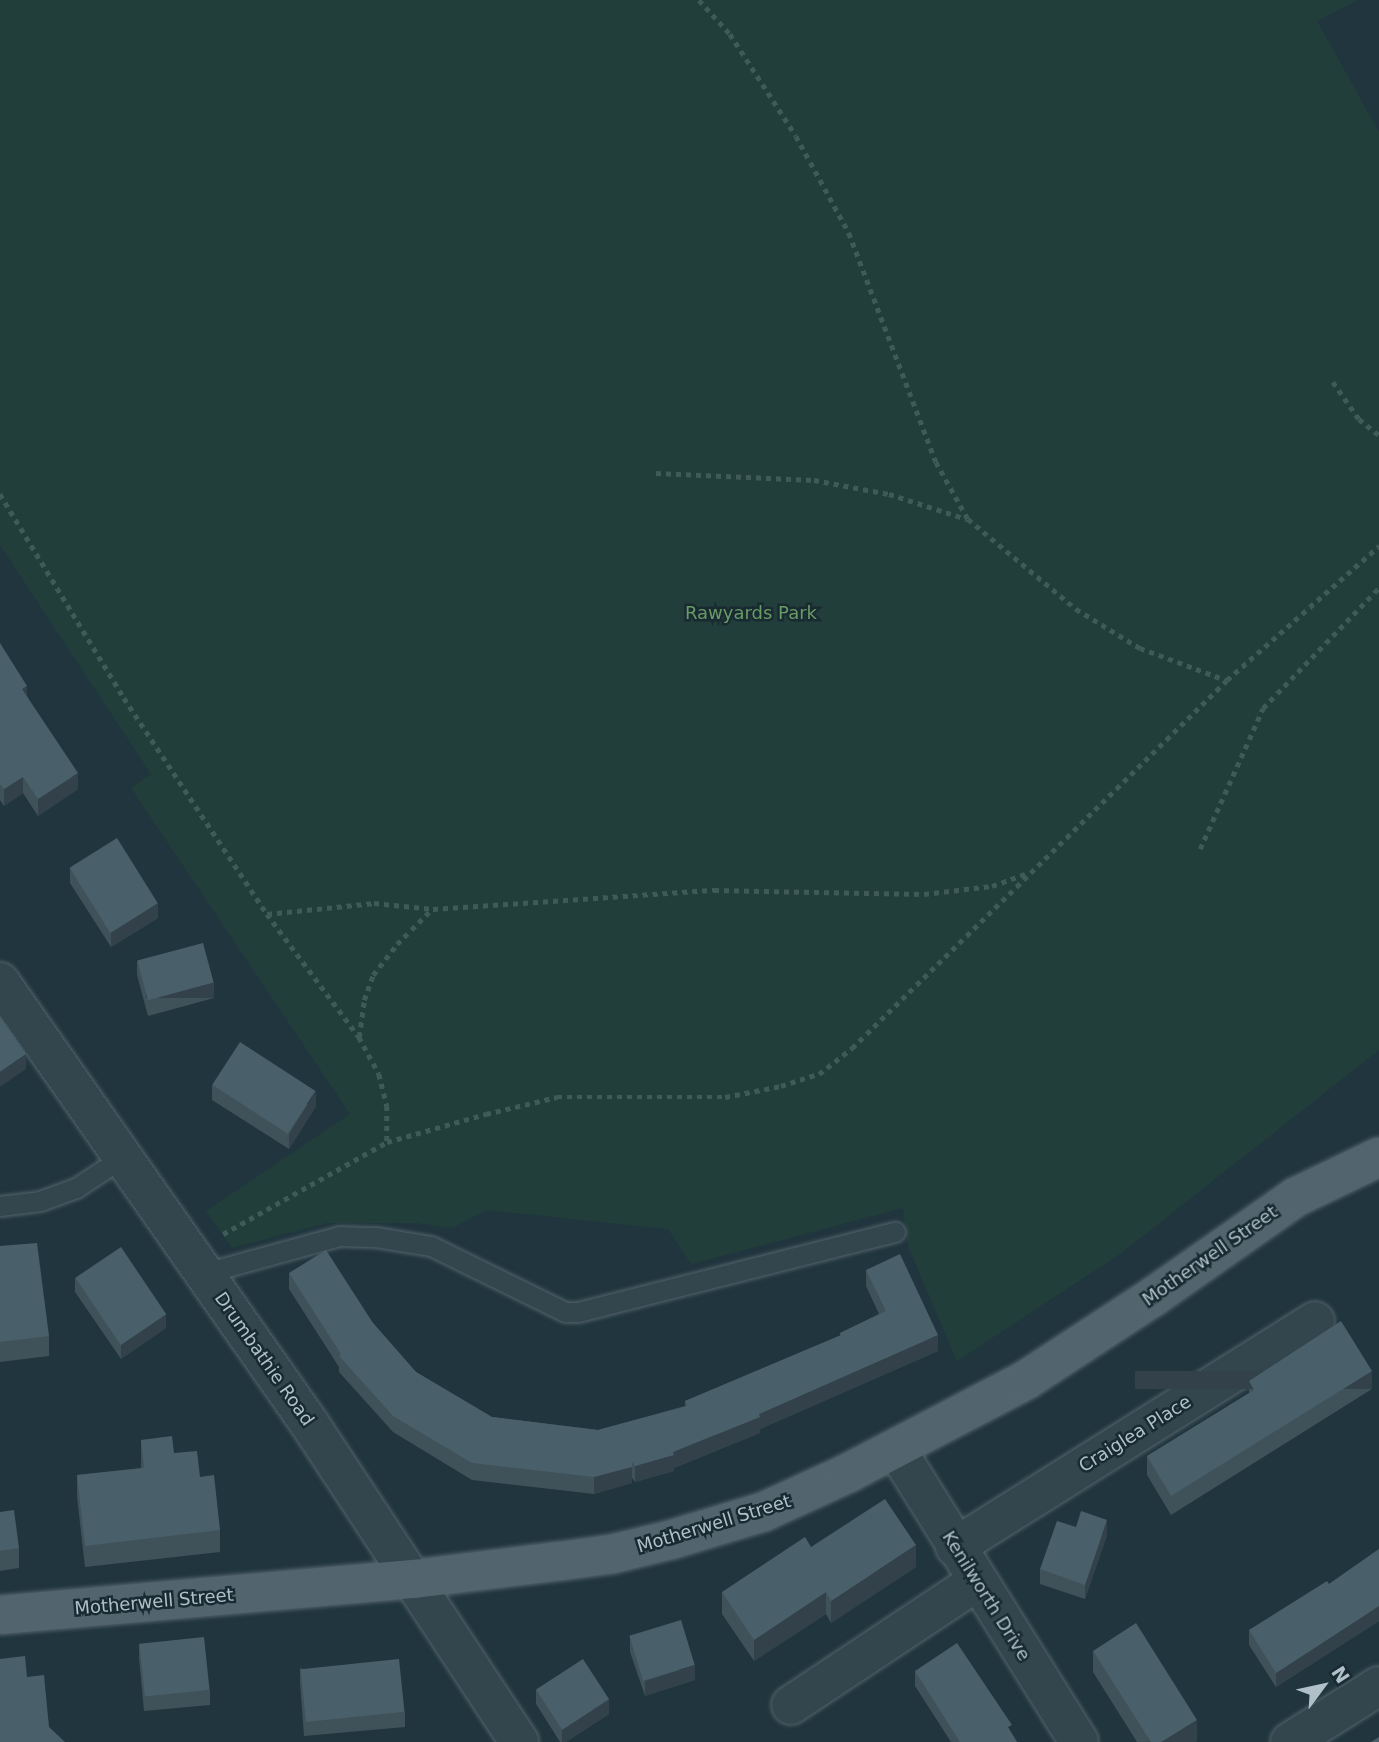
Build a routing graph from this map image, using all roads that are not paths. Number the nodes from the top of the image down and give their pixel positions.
1 (0, 982) edge
2 (123, 1157) junction
3 (1371, 1163) edge
4 (0, 1206) edge
5 (895, 1232) dead end
6 (198, 1264) junction
7 (1315, 1321) dead end
8 (895, 1449) junction
9 (955, 1547) junction
10 (414, 1579) junction
11 (976, 1582) junction
12 (0, 1615) edge
13 (1379, 1686) edge
14 (791, 1705) dead end
15 (519, 1742) edge
16 (1079, 1742) edge
17 (1290, 1742) edge

1 - 2 street, Drumbathie Road
2 - 4 lane
2 - 6 street, Drumbathie Road
3 - 8 main road, Motherwell Street
5 - 6 lane
6 - 10 street, Drumbathie Road
7 - 9 street, Craiglea Place
8 - 9 street, Kenilworth Drive
8 - 10 main road, Motherwell Street
9 - 11 street, Kenilworth Drive
10 - 12 main road, Motherwell Street
10 - 15 street, Drumbathie Road
11 - 14 street
11 - 16 street, Kenilworth Drive
13 - 17 street

